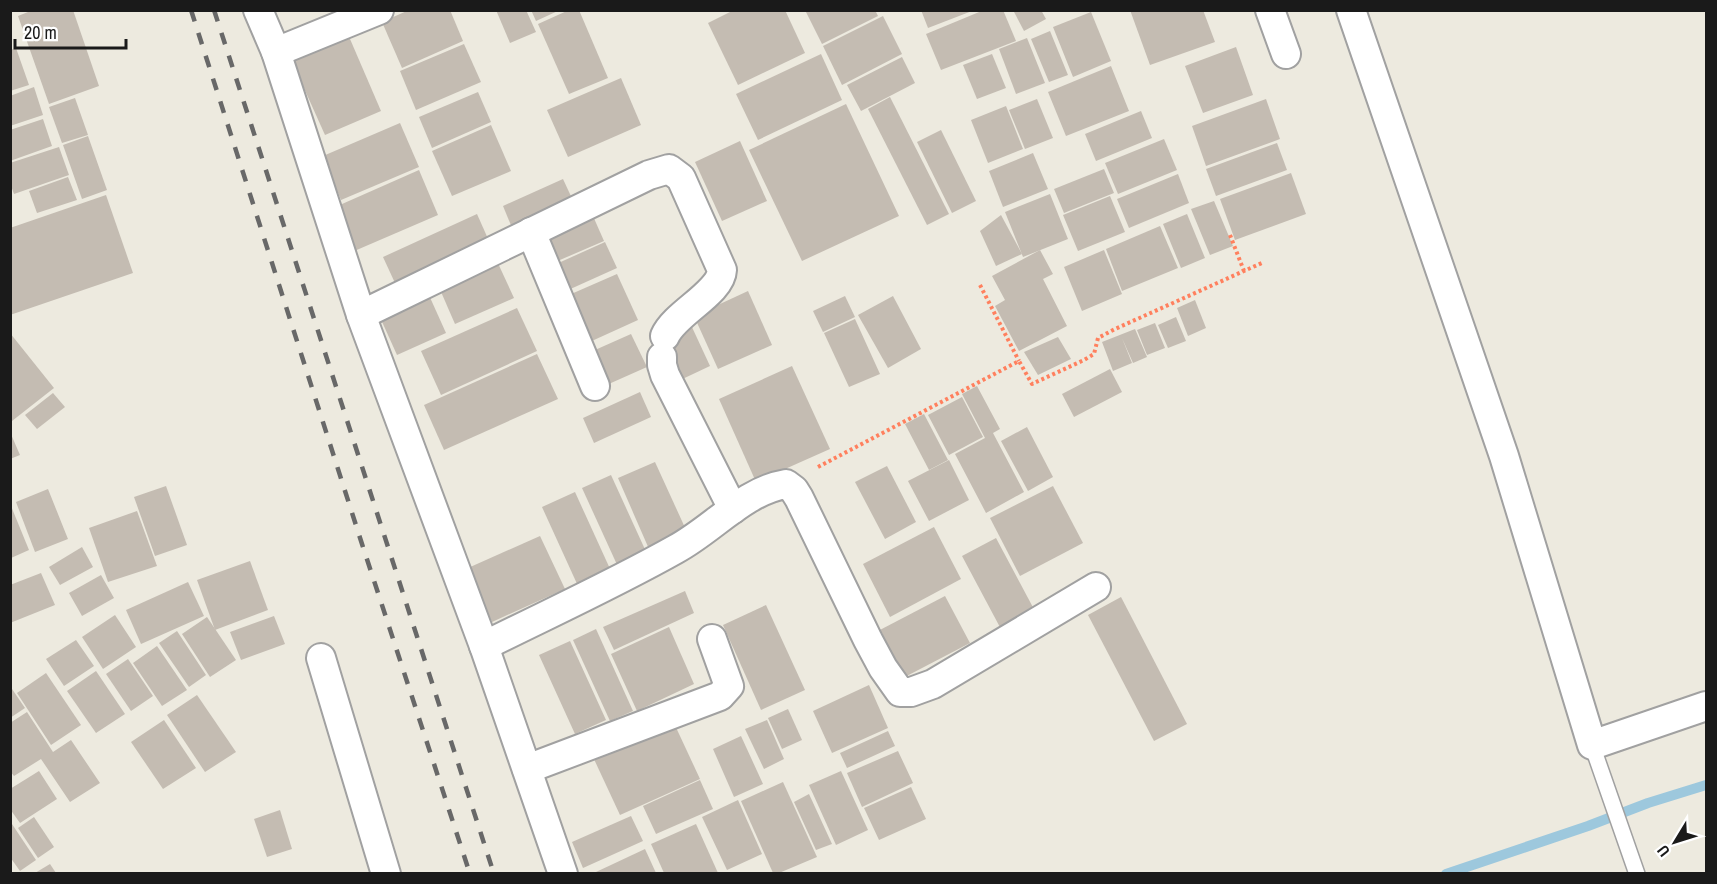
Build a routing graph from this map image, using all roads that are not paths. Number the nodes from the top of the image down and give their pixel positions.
1 (258, 10) edge
2 (379, 10) edge
3 (1270, 10) edge
4 (1351, 10) edge
5 (276, 51) junction
6 (1286, 54) dead end
7 (531, 232) junction
8 (361, 315) junction
9 (595, 386) dead end
10 (733, 510) junction
11 (1096, 587) dead end
12 (712, 639) dead end
13 (484, 646) junction
14 (321, 658) dead end
15 (1707, 706) edge
16 (1592, 744) junction
17 (527, 769) junction
18 (386, 873) edge
19 (563, 873) edge
20 (1637, 873) edge

1 - 5 street
2 - 5 street
3 - 6 street
4 - 16 street
5 - 8 street
7 - 8 street
7 - 9 street
7 - 10 street
8 - 13 street
10 - 11 street
10 - 13 street
12 - 17 street
13 - 17 street
14 - 18 street
15 - 16 street
16 - 20 lane
17 - 19 street

